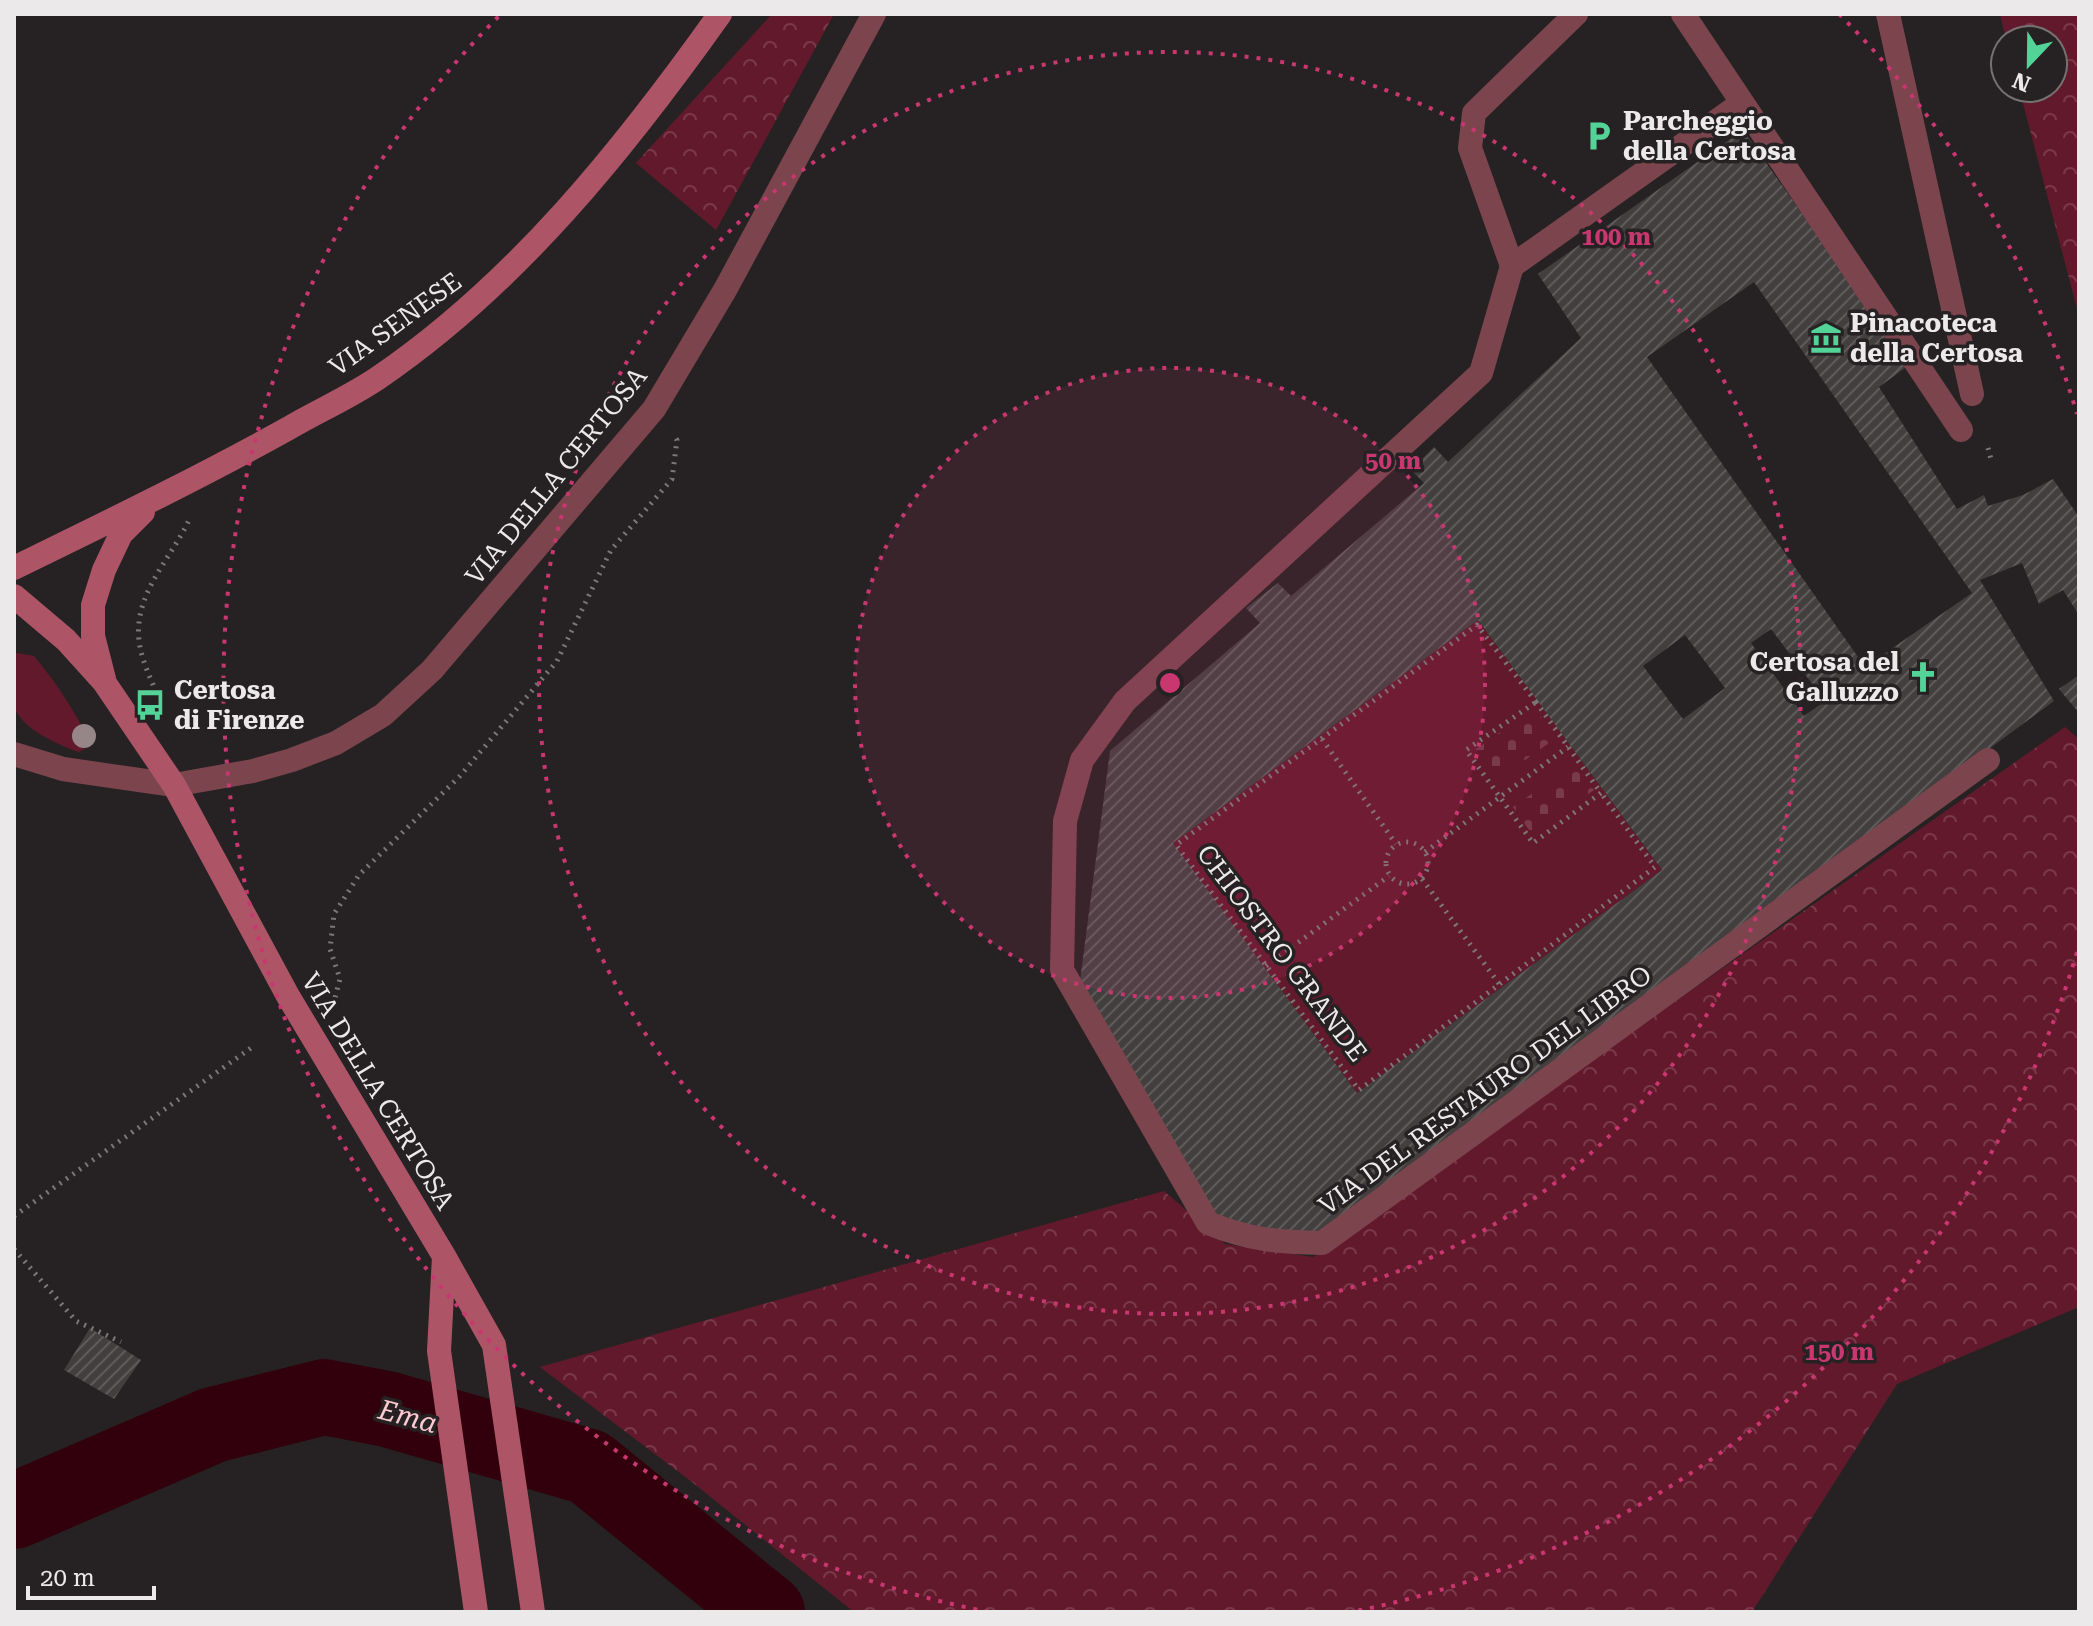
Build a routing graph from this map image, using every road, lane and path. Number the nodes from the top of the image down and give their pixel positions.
1 (720, 14) edge
2 (874, 14) edge
3 (1576, 14) edge
4 (1683, 14) edge
5 (1888, 14) edge
6 (1742, 103) junction
7 (1512, 266) junction
8 (1972, 394) dead end
9 (654, 409) junction
10 (1961, 430) dead end
11 (205, 472) junction
12 (157, 497) junction
13 (14, 568) edge
14 (14, 596) edge
15 (104, 682) junction
16 (1536, 702) junction
17 (1322, 739) junction
18 (1568, 747) junction
19 (149, 749) junction
20 (14, 754) edge
21 (1988, 760) dead end
22 (174, 785) junction
23 (1601, 793) junction
24 (1499, 798) junction
25 (1396, 844) junction
26 (1425, 852) junction
27 (1389, 876) junction
28 (1422, 879) junction
29 (1266, 966) junction
30 (1500, 985) junction
31 (333, 1006) dead end
32 (251, 1048) dead end
33 (14, 1216) edge
34 (14, 1249) edge
35 (444, 1256) junction
36 (121, 1342) dead end
37 (476, 1612) edge
38 (533, 1612) edge

1 - 11 main road, VIA SENESE
2 - 9 street, VIA DELLA CERTOSA
3 - 7 street
4 - 6 street
5 - 8 street
6 - 7 street
6 - 10 street
7 - 21 street, VIA DEL RESTAURO DEL LIBRO
9 - 22 street, VIA DELLA CERTOSA
9 - 31 path
11 - 12 main road, VIA SENESE
11 - 19 path
12 - 13 main road, VIA SENESE
12 - 15 main road, VIA DELLA CERTOSA
14 - 15 main road, VIA DELLA CERTOSA
15 - 19 main road, VIA DELLA CERTOSA
16 - 17 path, CHIOSTRO GRANDE
16 - 18 path
16 - 24 path
17 - 25 path
17 - 29 path, CHIOSTRO GRANDE
18 - 23 path
18 - 24 path
19 - 22 main road, VIA DELLA CERTOSA
20 - 22 street, VIA DELLA CERTOSA
22 - 35 main road, VIA DELLA CERTOSA
23 - 24 path
23 - 30 path, CHIOSTRO GRANDE
24 - 26 path
25 - 26 path
25 - 27 path
26 - 28 path
27 - 28 path
27 - 29 path
28 - 30 path
29 - 30 path, CHIOSTRO GRANDE
32 - 33 path
34 - 36 path
35 - 37 main road
35 - 38 main road, VIA DELLA CERTOSA

